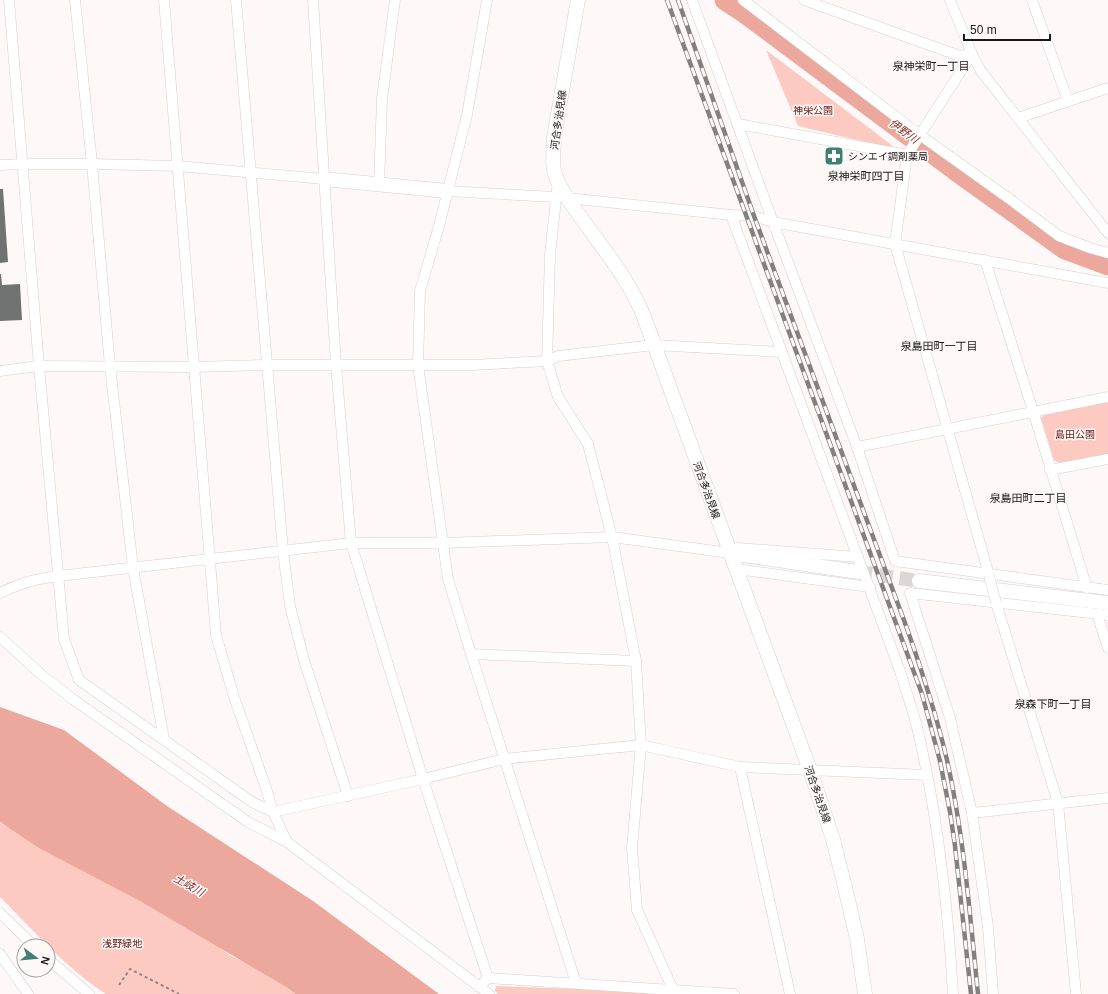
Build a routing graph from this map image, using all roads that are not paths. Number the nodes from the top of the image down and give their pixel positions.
1 (9, 0) edge
2 (75, 0) edge
3 (164, 0) edge
4 (236, 0) edge
5 (313, 0) edge
6 (395, 0) edge
7 (487, 0) edge
8 (578, 0) edge
9 (692, 0) edge
10 (742, 0) edge
11 (804, 0) edge
12 (950, 0) edge
13 (1032, 0) edge
14 (815, 2) edge
15 (972, 54) junction
16 (1108, 88) edge
17 (1068, 101) junction
18 (1018, 118) junction
19 (738, 124) junction
20 (920, 135) junction
21 (908, 155) junction
22 (23, 164) junction
23 (92, 164) junction
24 (0, 166) edge
25 (178, 166) junction
26 (251, 172) junction
27 (324, 179) junction
28 (379, 185) junction
29 (447, 191) junction
30 (561, 198) junction
31 (731, 215) junction
32 (773, 222) junction
33 (1108, 233) edge
34 (895, 244) junction
35 (1108, 253) edge
36 (985, 260) junction
37 (1108, 283) edge
38 (654, 345) junction
39 (782, 352) junction
40 (548, 361) junction
41 (267, 365) junction
42 (336, 365) junction
43 (418, 365) junction
44 (39, 366) junction
45 (110, 366) junction
46 (194, 367) junction
47 (0, 371) edge
48 (1108, 397) edge
49 (1033, 411) junction
50 (948, 429) junction
51 (857, 447) junction
52 (1108, 459) edge
53 (1050, 470) junction
54 (612, 537) junction
55 (351, 543) junction
56 (443, 544) junction
57 (729, 550) junction
58 (283, 551) junction
59 (858, 557) junction
60 (210, 560) junction
61 (133, 568) junction
62 (736, 569) junction
63 (858, 572) tunnel mouth
64 (989, 575) junction
65 (58, 576) junction
66 (919, 581) tunnel mouth
67 (870, 587) junction
68 (1087, 588) junction
69 (1108, 590) edge
70 (0, 593) edge
71 (996, 602) junction
72 (1108, 603) edge
73 (1097, 614) junction
74 (1108, 615) edge
75 (0, 637) edge
76 (1108, 648) edge
77 (470, 654) junction
78 (636, 661) junction
79 (164, 739) junction
80 (641, 745) junction
81 (504, 759) junction
82 (740, 767) junction
83 (810, 770) junction
84 (927, 775) junction
85 (423, 779) junction
86 (348, 796) junction
87 (1108, 798) edge
88 (1058, 803) junction
89 (274, 812) junction
90 (972, 813) junction
91 (287, 842) junction
92 (0, 913) edge
93 (26, 938) edge
94 (0, 954) edge
95 (56, 966) edge
96 (488, 978) junction
97 (576, 984) junction
98 (479, 987) junction
99 (674, 992) edge
100 (28, 994) edge
101 (89, 994) edge
102 (489, 994) edge
103 (734, 994) edge
104 (790, 994) edge
105 (865, 994) edge
106 (953, 994) edge
107 (993, 994) edge
108 (1076, 994) edge

1 - 22 street
2 - 23 street
3 - 25 street
4 - 26 street
5 - 27 street
6 - 28 street
7 - 29 street
8 - 30 main road, 河合多治見線
9 - 19 street
10 - 20 street
11 - 14 street
12 - 15 street
13 - 17 street
14 - 15 street
15 - 18 street
15 - 20 street
16 - 17 street
17 - 18 street
18 - 33 street
19 - 21 street
19 - 32 street
20 - 21 street
20 - 35 street
21 - 34 street
22 - 23 street
22 - 24 street
22 - 44 street
23 - 25 street
23 - 45 street
25 - 26 street
25 - 46 street
26 - 27 street
26 - 41 street
27 - 28 main road
27 - 42 street
28 - 29 main road
29 - 30 street
29 - 43 street
30 - 31 street
30 - 38 main road, 河合多治見線
30 - 40 street
31 - 32 street
31 - 39 street
32 - 34 street
32 - 51 street
34 - 36 street
34 - 50 street
36 - 37 street
36 - 49 street
38 - 39 street
38 - 40 street
38 - 57 main road, 河合多治見線
39 - 59 street
40 - 43 street
40 - 54 street
41 - 42 street
41 - 46 street
41 - 58 street
42 - 43 street
42 - 55 street
43 - 56 street
44 - 45 street
44 - 47 street
44 - 65 street
45 - 46 street
45 - 61 street
46 - 60 street
48 - 49 street
49 - 50 street
49 - 53 street
50 - 51 street
50 - 64 street
51 - 64 street
52 - 53 street
53 - 68 street
54 - 56 street
54 - 57 street
54 - 78 street
55 - 56 street
55 - 58 street
55 - 85 street
56 - 77 street
57 - 59 street
57 - 62 main road, 河合多治見線
57 - 63 main road
58 - 60 street
58 - 86 street
59 - 67 street
60 - 61 street
60 - 89 street
61 - 65 street
61 - 79 street
62 - 67 street
62 - 83 main road, 河合多治見線
64 - 68 street
64 - 71 street, bridge
65 - 70 street
65 - 79 street
66 - 72 main road
67 - 84 street
68 - 69 street
71 - 73 street
71 - 88 street
71 - 90 street
73 - 74 street
73 - 76 street
75 - 91 street
77 - 78 street
77 - 81 street
78 - 80 street
79 - 89 street
80 - 81 street
80 - 82 street
80 - 99 street
81 - 85 street
81 - 97 street
82 - 83 street
82 - 104 street
83 - 84 street
83 - 105 main road, 河合多治見線
84 - 106 street
85 - 86 street
85 - 96 street
86 - 89 street
87 - 88 street
88 - 90 street
88 - 108 street
89 - 91 street
90 - 107 street
91 - 98 street
92 - 93 street
94 - 100 street
95 - 101 street
96 - 97 street
96 - 98 street
97 - 99 street
98 - 102 street
99 - 103 street

